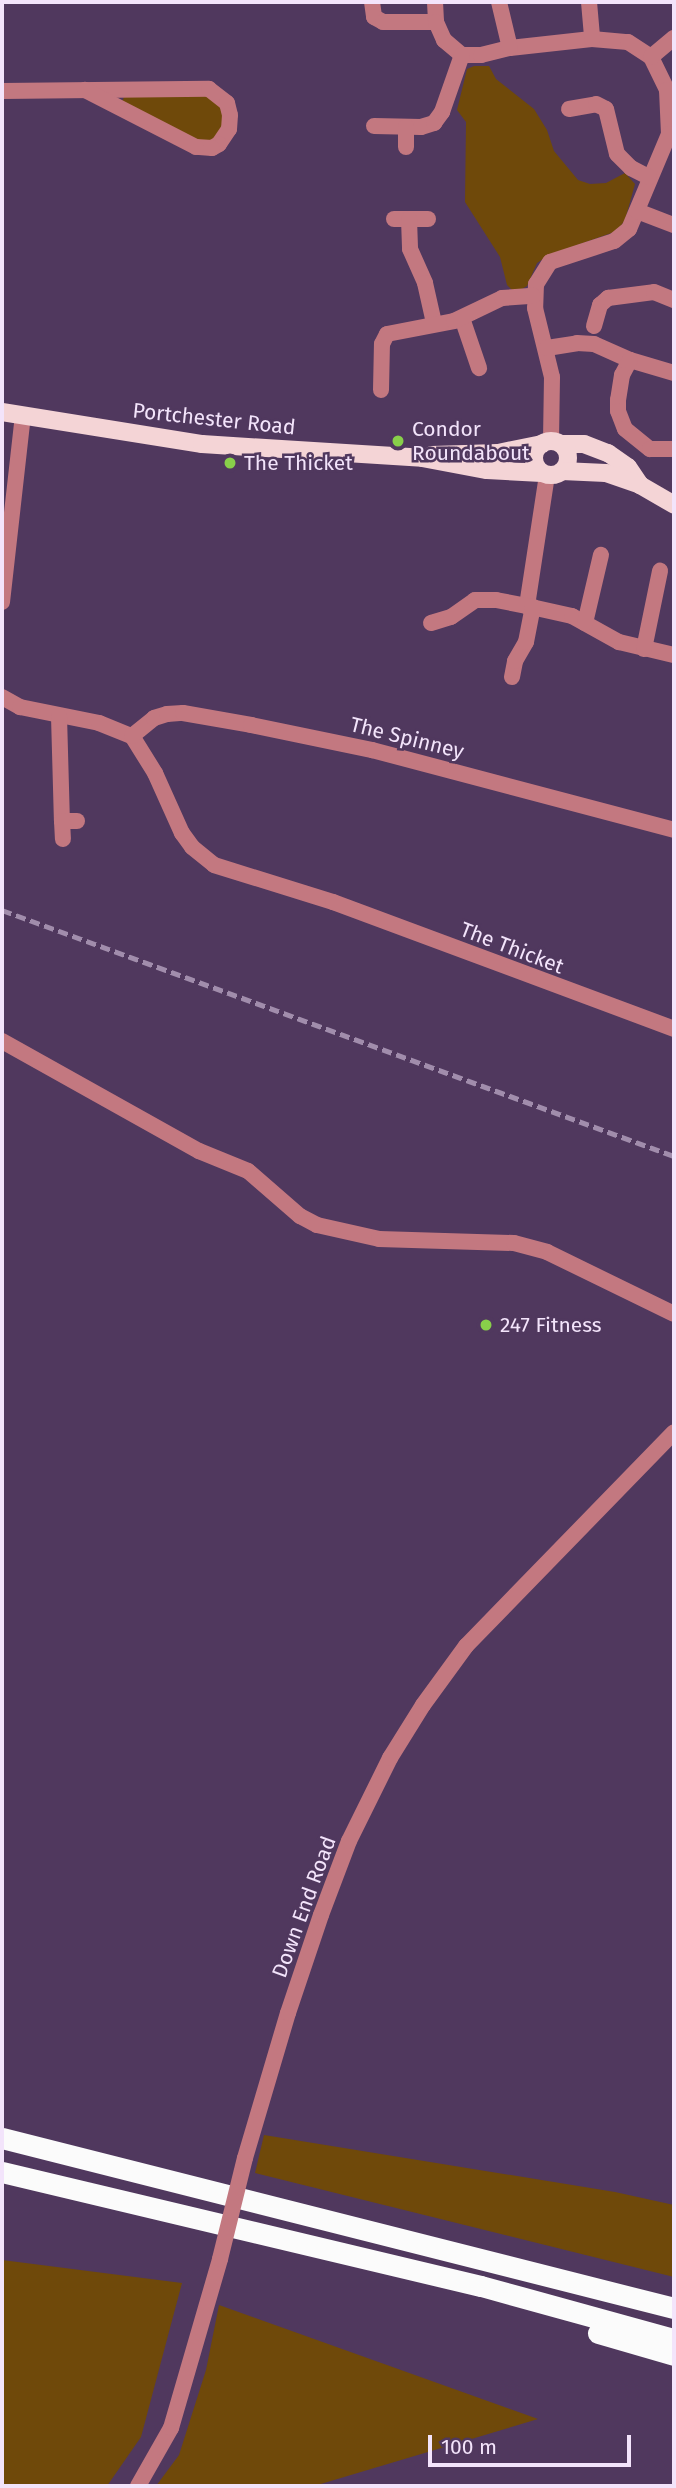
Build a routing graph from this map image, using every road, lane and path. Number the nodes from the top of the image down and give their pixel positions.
1 (372, 2) edge
2 (435, 2) edge
3 (499, 2) edge
4 (589, 2) edge
5 (436, 22) junction
6 (674, 38) edge
7 (592, 39) junction
8 (510, 48) junction
9 (462, 55) junction
10 (651, 57) junction
11 (85, 90) junction
12 (2, 91) edge
13 (569, 108) dead end
14 (374, 126) dead end
15 (406, 127) junction
16 (672, 128) edge
17 (406, 147) dead end
18 (649, 177) junction
19 (637, 211) junction
20 (428, 219) dead end
21 (674, 225) edge
22 (665, 290) edge
23 (533, 296) junction
24 (462, 318) junction
25 (434, 323) junction
26 (594, 326) dead end
27 (547, 348) junction
28 (629, 360) junction
29 (479, 368) dead end
30 (674, 373) edge
31 (381, 390) dead end
32 (2, 411) edge
33 (23, 416) junction
34 (551, 443) junction
35 (674, 449) edge
36 (422, 458) junction
37 (550, 473) junction
38 (640, 485) junction
39 (674, 505) edge
40 (601, 555) dead end
41 (660, 571) dead end
42 (2, 603) edge
43 (530, 606) junction
44 (430, 623) dead end
45 (585, 623) junction
46 (644, 649) junction
47 (674, 655) edge
48 (512, 677) dead end
49 (2, 697) edge
50 (59, 716) junction
51 (132, 736) junction
52 (674, 830) edge
53 (63, 839) dead end
54 (674, 1030) edge
55 (2, 1041) edge
56 (674, 1314) edge
57 (674, 1432) edge
58 (2, 2138) edge
59 (2, 2172) edge
60 (196, 2216) junction
61 (674, 2306) edge
62 (674, 2339) edge
63 (674, 2355) edge
64 (138, 2486) edge

1 - 5 street
2 - 5 street
3 - 8 street
4 - 7 street
5 - 9 street
6 - 10 street
7 - 8 street
7 - 10 street
8 - 9 street
9 - 15 street
10 - 16 street
11 - 11 street
11 - 12 street
13 - 18 street
14 - 15 street
15 - 17 street
16 - 18 street
18 - 19 street
19 - 21 street
19 - 23 street
20 - 25 street
22 - 26 street
23 - 24 street
23 - 27 street
24 - 25 street
24 - 29 street
25 - 31 street
27 - 28 street
27 - 34 street
28 - 30 street
28 - 35 street
32 - 33 main road, Portchester Road
33 - 36 main road, Portchester Road
33 - 42 street
34 - 36 main road, Portchester Road
34 - 37 main road
34 - 37 main road
34 - 38 main road, Portchester Road
36 - 37 main road, Portchester Road
37 - 38 main road, Portchester Road
37 - 43 street
38 - 39 main road, Portchester Road
40 - 45 street
41 - 46 street
43 - 44 street
43 - 45 street
43 - 48 street
45 - 46 street
46 - 47 street
49 - 50 street
50 - 51 street
50 - 53 street
51 - 52 street, The Spinney
51 - 54 street, The Thicket
55 - 56 street
57 - 64 street, Down End Road, bridge
58 - 61 highway
59 - 60 highway
60 - 62 highway
60 - 63 highway

